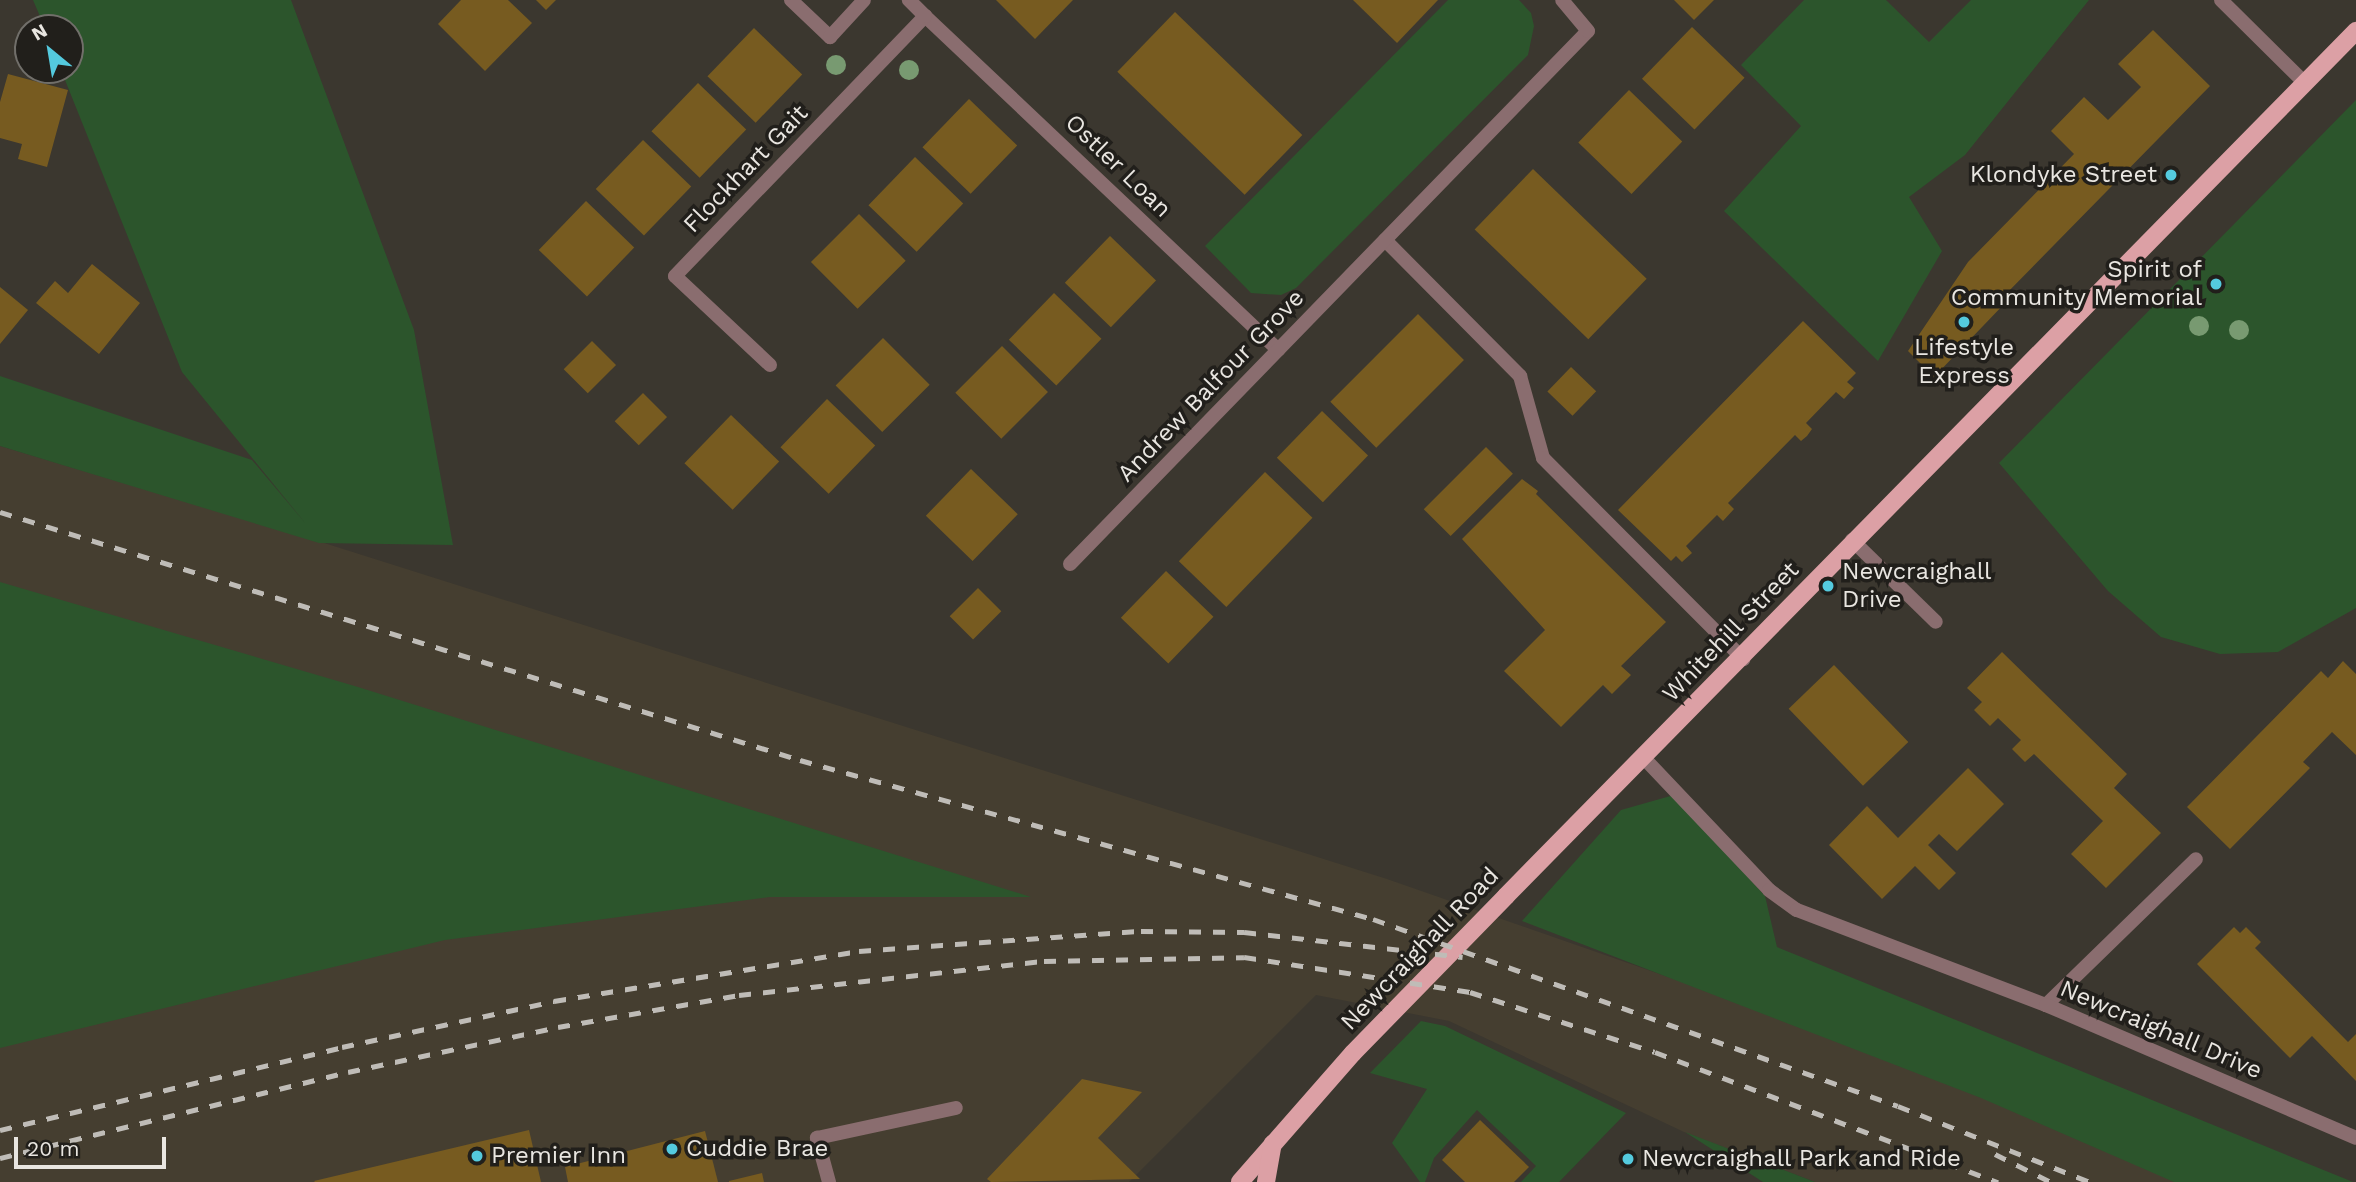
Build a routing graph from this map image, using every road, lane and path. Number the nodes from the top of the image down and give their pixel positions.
1 (791, 0) edge
2 (864, 0) edge
3 (909, 0) edge
4 (1562, 0) edge
5 (2221, 0) edge
6 (925, 16) junction
7 (2356, 32) edge
8 (2305, 83) junction
9 (1385, 240) junction
10 (1278, 350) junction
11 (770, 365) dead end
12 (1852, 540) junction
13 (1070, 564) dead end
14 (1937, 622) dead end
15 (1743, 659) junction
16 (1643, 757) junction
17 (2196, 859) dead end
18 (2046, 1005) junction
19 (956, 1108) dead end
20 (2356, 1138) edge
21 (1273, 1144) junction
22 (829, 1182) edge
23 (1240, 1182) edge
24 (1266, 1182) edge

1 - 2 street
3 - 6 street
4 - 9 street, Andrew Balfour Grove
5 - 8 street
6 - 10 street, Ostler Loan
6 - 11 street, Flockhart Gait
7 - 8 main road, Whitehill Street
8 - 12 main road, Whitehill Street
9 - 10 street, Andrew Balfour Grove
9 - 15 street
10 - 13 street, Andrew Balfour Grove
12 - 14 street
12 - 15 main road, Whitehill Street
15 - 16 main road, Whitehill Street
16 - 18 street, Newcraighall Drive
16 - 21 main road, Newcraighall Road
17 - 18 street
18 - 20 street, Newcraighall Drive
19 - 22 street
21 - 23 main road, Newcraighall Road
21 - 24 main road

